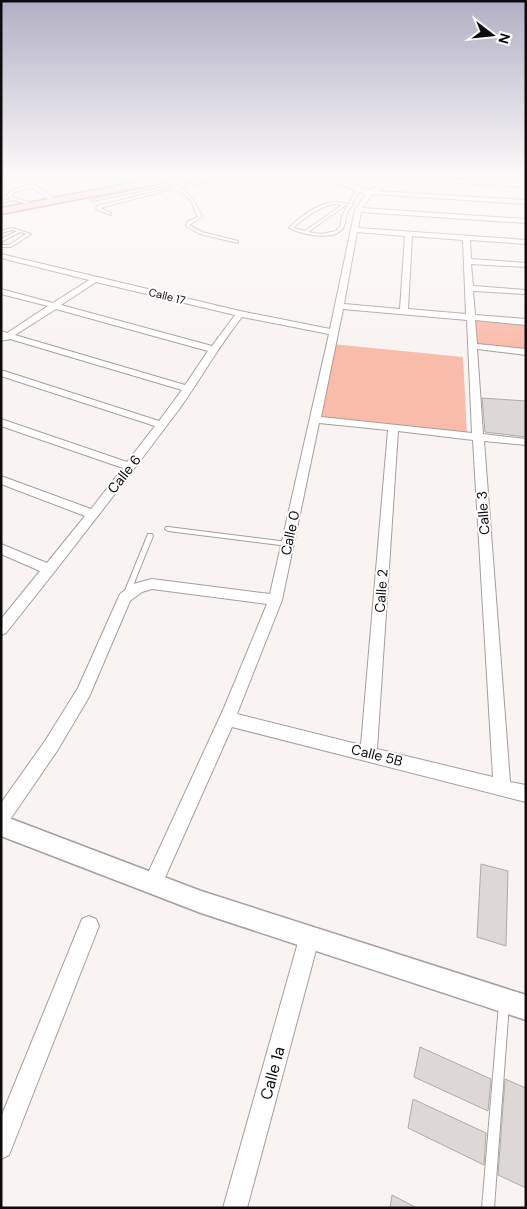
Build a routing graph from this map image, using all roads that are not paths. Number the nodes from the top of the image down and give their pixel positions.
1 (14, 234) edge
2 (28, 234) edge
3 (207, 234) edge
4 (352, 234) edge
5 (409, 234) edge
6 (415, 234) edge
7 (466, 238) junction
8 (1, 241) edge
9 (237, 242) dead end
10 (526, 242) edge
11 (1, 246) edge
12 (1, 256) edge
13 (466, 261) junction
14 (526, 265) edge
15 (95, 279) junction
16 (470, 288) junction
17 (1, 291) edge
18 (526, 292) edge
19 (54, 305) junction
20 (338, 306) junction
21 (404, 312) junction
22 (240, 314) junction
23 (471, 317) junction
24 (526, 322) edge
25 (334, 332) junction
26 (3, 337) edge
27 (474, 346) junction
28 (213, 350) junction
29 (526, 352) edge
30 (1, 373) edge
31 (188, 389) junction
32 (314, 419) junction
33 (1, 422) edge
34 (161, 425) junction
35 (393, 428) junction
36 (478, 437) junction
37 (526, 442) edge
38 (130, 467) junction
39 (1, 480) edge
40 (93, 514) junction
41 (168, 529) dead end
42 (150, 536) dead end
43 (288, 544) junction
44 (1, 549) edge
45 (50, 570) junction
46 (125, 598) junction
47 (275, 600) junction
48 (1, 630) edge
49 (227, 719) junction
50 (369, 753) junction
51 (502, 787) junction
52 (526, 794) edge
53 (1, 818) edge
54 (1, 825) edge
55 (152, 884) junction
56 (89, 926) dead end
57 (309, 939) junction
58 (504, 1001) junction
59 (526, 1008) edge
60 (1, 1147) edge
61 (235, 1208) edge
62 (488, 1208) edge

1 - 8 lane
2 - 11 lane
3 - 9 lane
4 - 20 street, Calle 0
5 - 21 street
6 - 7 street
7 - 10 street
7 - 13 street, Calle 3
12 - 15 street, Calle 17
13 - 14 street
13 - 16 street, Calle 3
15 - 19 street
15 - 22 street, Calle 17
16 - 18 street
16 - 23 street, Calle 3
17 - 19 street
19 - 26 street
19 - 28 street
20 - 21 street
20 - 25 street, Calle 0
21 - 23 street
22 - 25 street, Calle 17
22 - 28 street, Calle 6
23 - 24 street
23 - 27 street, Calle 3
25 - 32 street, Calle 0
26 - 31 street
27 - 29 street
27 - 36 street, Calle 3
28 - 31 street, Calle 6
30 - 34 street
31 - 34 street, Calle 6
32 - 35 street
32 - 43 street, Calle 0
33 - 38 street
34 - 38 street, Calle 6
35 - 36 street
35 - 50 street, Calle 2
36 - 37 street
36 - 51 street, Calle 3
38 - 40 street, Calle 6
39 - 40 street
40 - 45 street, Calle 6
41 - 43 lane
42 - 46 lane
43 - 47 street, Calle 0
44 - 45 street
45 - 48 street, Calle 6
46 - 47 street
46 - 53 street
47 - 49 street, Calle 0
49 - 50 street, Calle 5B
49 - 55 street, Calle 0
50 - 51 street, Calle 5B
51 - 52 street, Calle 5B
54 - 55 street
55 - 57 street
56 - 60 street
57 - 58 street
57 - 61 street, Calle 1a
58 - 59 street
58 - 62 lane

